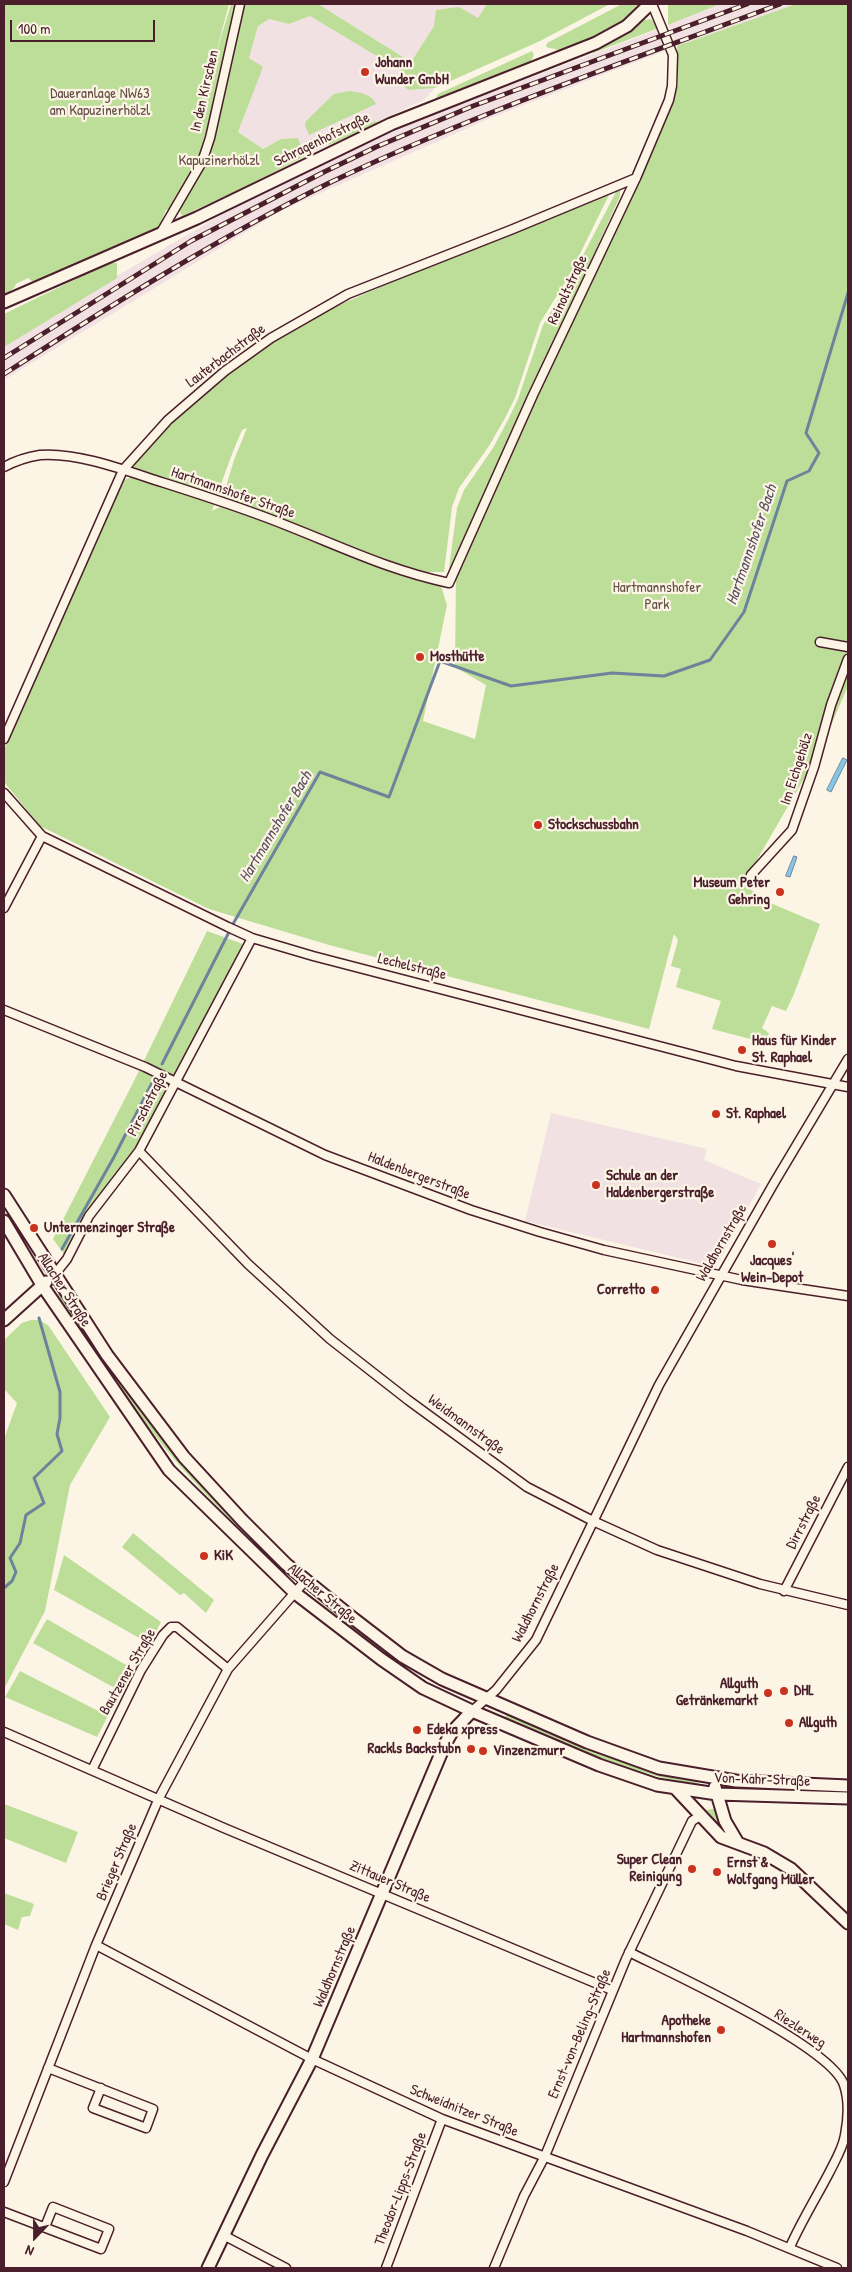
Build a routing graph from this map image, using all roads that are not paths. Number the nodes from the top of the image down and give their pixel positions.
1 (240, 4) edge
2 (651, 4) edge
3 (636, 178) junction
4 (160, 234) junction
5 (4, 302) edge
6 (4, 467) edge
7 (123, 470) junction
8 (449, 583) joint
9 (820, 642) dead end
10 (848, 647) edge
11 (848, 659) edge
12 (4, 739) edge
13 (4, 793) edge
14 (42, 836) junction
15 (751, 875) dead end
16 (4, 908) edge
17 (252, 938) junction
18 (4, 1010) edge
19 (848, 1059) edge
20 (174, 1082) junction
21 (834, 1085) junction
22 (848, 1087) edge
23 (139, 1151) junction
24 (4, 1195) edge
25 (4, 1221) edge
26 (55, 1274) junction
27 (721, 1276) junction
28 (42, 1285) junction
29 (848, 1296) edge
30 (4, 1320) edge
31 (848, 1467) edge
32 (594, 1521) junction
33 (306, 1581) junction
34 (784, 1591) junction
35 (295, 1593) junction
36 (848, 1605) edge
37 (228, 1669) junction
38 (487, 1698) junction
39 (472, 1711) junction
40 (4, 1732) edge
41 (92, 1770) junction
42 (680, 1774) joint
43 (712, 1779) junction
44 (848, 1786) edge
45 (676, 1789) junction
46 (717, 1794) junction
47 (158, 1798) junction
48 (848, 1798) edge
49 (700, 1816) junction
50 (738, 1843) junction
51 (382, 1894) junction
52 (848, 1923) edge
53 (96, 1946) junction
54 (629, 1952) junction
55 (612, 1990) junction
56 (312, 2058) junction
57 (48, 2068) junction
58 (101, 2088) junction
59 (442, 2119) junction
60 (545, 2156) junction
61 (7, 2166) edge
62 (4, 2182) edge
63 (4, 2212) edge
64 (44, 2227) junction
65 (225, 2236) junction
66 (790, 2247) junction
67 (496, 2267) edge
68 (208, 2268) edge
69 (286, 2268) edge
70 (386, 2268) edge
71 (837, 2268) edge

1 - 4 street, In den Kirschen
2 - 3 street, Reinoltstraße
2 - 4 main road, Schragenhofstraße
3 - 7 street, Lauterbachstraße
3 - 8 street, Reinoltstraße
4 - 5 main road, Schragenhofstraße
6 - 7 street, Hartmannshofer Straße
7 - 8 street, Hartmannshofer Straße
7 - 12 street, Lauterbachstraße
9 - 10 street
11 - 15 street, Im Eichgehölz
13 - 14 street, Lechelstraße
14 - 16 street
14 - 17 street, Lechelstraße
17 - 20 street, Pirschstraße
17 - 21 street, Lechelstraße
18 - 20 street, Haldenbergerstraße
19 - 21 street, Waldhornstraße
20 - 23 street, Pirschstraße
20 - 27 street, Haldenbergerstraße
21 - 22 street, Lechelstraße
21 - 27 street, Waldhornstraße
23 - 26 street, Pirschstraße
23 - 32 street, Weidmannstraße
24 - 26 main road, Allacher Straße
25 - 28 main road, Allacher Straße
26 - 28 main road
26 - 33 main road, Allacher Straße
27 - 29 street, Haldenbergerstraße
27 - 32 street, Waldhornstraße
28 - 30 main road
28 - 35 main road, Allacher Straße
31 - 34 street, Dirrstraße
32 - 34 street, Weidmannstraße
32 - 38 street, Waldhornstraße
33 - 35 street, Brieger Straße
33 - 38 main road, Allacher Straße
34 - 36 street, Weidmannstraße
35 - 37 street, Brieger Straße
35 - 39 main road, Allacher Straße
37 - 41 street, Bautzener Straße
37 - 47 street, Brieger Straße
38 - 39 street, Waldhornstraße
38 - 42 main road, Allacher Straße
39 - 45 main road, Allacher Straße
39 - 51 main road, Waldhornstraße
40 - 41 street
41 - 47 street
42 - 43 main road, Von-Kahr-Straße
43 - 44 main road, Von-Kahr-Straße
43 - 46 main road
45 - 46 main road, Von-Kahr-Straße
45 - 49 main road
46 - 48 main road, Von-Kahr-Straße
46 - 50 main road
47 - 51 street, Zittauer Straße
47 - 53 street, Brieger Straße
49 - 50 main road
49 - 54 street, Ernst-von-Beling-Straße
50 - 52 main road
51 - 55 street, Zittauer Straße
51 - 56 main road, Waldhornstraße
53 - 56 street, Schweidnitzer Straße
53 - 57 street, Brieger Straße
54 - 55 street, Ernst-von-Beling-Straße
54 - 66 street, Riezlerweg
55 - 60 street, Ernst-von-Beling-Straße
56 - 59 street, Schweidnitzer Straße
56 - 65 main road, Waldhornstraße
57 - 58 street
57 - 61 street, Brieger Straße
58 - 58 street
59 - 60 street, Schweidnitzer Straße
59 - 70 street, Theodor-Lipps-Straße
60 - 66 street, Schweidnitzer Straße
60 - 67 street, Ernst-von-Beling-Straße
61 - 62 street, Brieger Straße
63 - 64 street
64 - 64 street
65 - 68 main road, Waldhornstraße
65 - 69 street
66 - 71 street, Schweidnitzer Straße

